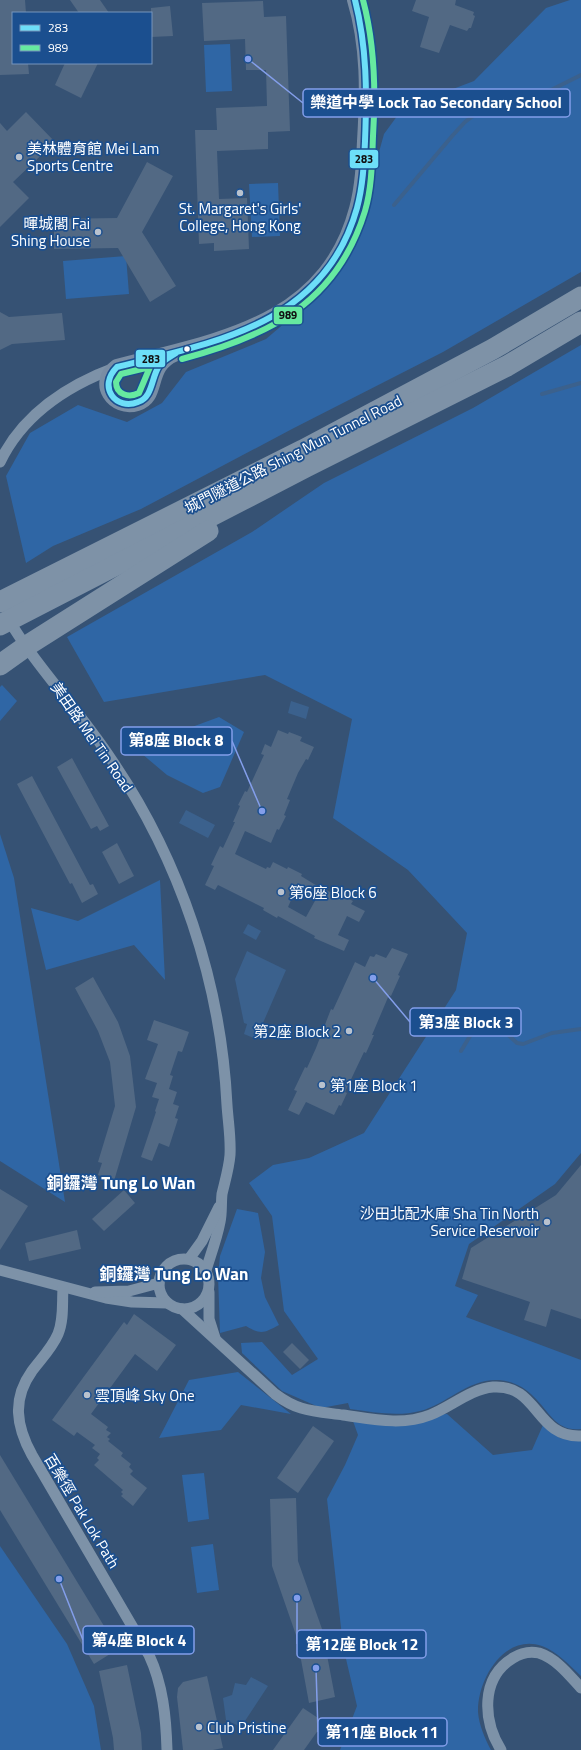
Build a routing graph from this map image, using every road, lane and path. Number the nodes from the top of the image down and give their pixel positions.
1 (355, 0) edge
2 (581, 297) edge
3 (581, 322) edge
4 (176, 353) junction
5 (117, 367) junction
6 (0, 462) edge
7 (306, 467) junction
8 (0, 603) edge
9 (0, 625) edge
10 (0, 665) edge
11 (221, 1203) junction
12 (190, 1259) junction
13 (0, 1270) edge
14 (206, 1270) junction
15 (159, 1283) junction
16 (63, 1288) junction
17 (209, 1289) junction
18 (88, 1292) junction
19 (167, 1303) junction
20 (182, 1310) junction
21 (215, 1338) junction
22 (581, 1436) edge
23 (581, 1688) edge
24 (167, 1750) edge
25 (501, 1750) edge

1 - 4 street
2 - 8 highway, 城門隧道公路 Shing Mun Tunnel Road
3 - 7 highway, 城門隧道公路 Shing Mun Tunnel Road
4 - 5 street
4 - 5 street
5 - 6 street
7 - 9 highway, 城門隧道公路 Shing Mun Tunnel Road
7 - 10 highway
8 - 11 street, 美田路 Mei Tin Road
11 - 12 street, 美田路 Mei Tin Road
11 - 14 street, 美田路 Mei Tin Road
12 - 14 street
12 - 15 street
13 - 16 street
14 - 17 street
15 - 18 street
15 - 19 street
16 - 18 street
16 - 24 street, 百樂徑 Pak Lok Path
17 - 20 street
17 - 21 street
18 - 19 street
19 - 20 street
20 - 21 street
21 - 22 street
23 - 25 street

